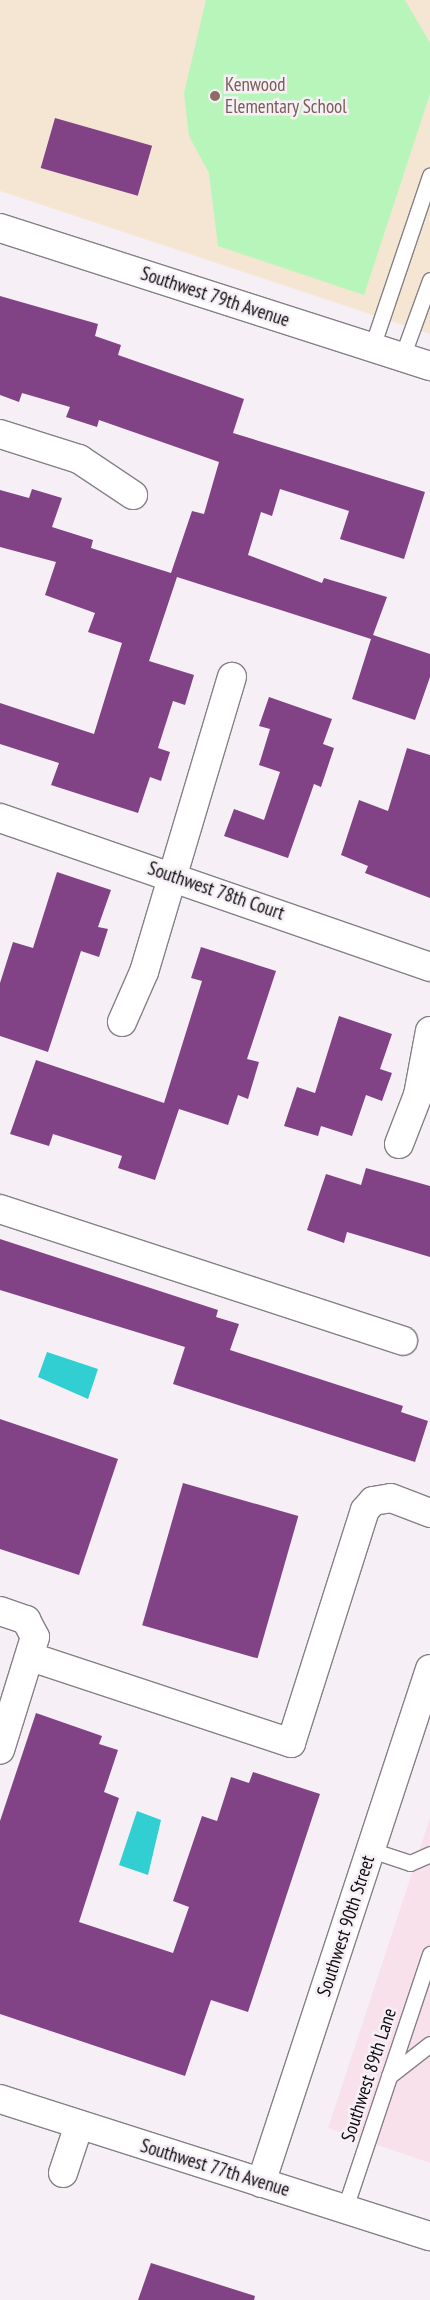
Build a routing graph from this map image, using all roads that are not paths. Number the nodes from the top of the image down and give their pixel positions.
1 (430, 176) edge
2 (0, 228) edge
3 (430, 280) edge
4 (372, 347) junction
5 (402, 357) junction
6 (430, 366) edge
7 (0, 434) edge
8 (133, 495) dead end
9 (232, 677) dead end
10 (0, 818) edge
11 (173, 875) junction
12 (430, 967) edge
13 (122, 1022) dead end
14 (430, 1030) edge
15 (399, 1144) dead end
16 (0, 1209) edge
17 (403, 1341) dead end
18 (430, 1513) edge
19 (0, 1610) edge
20 (31, 1657) junction
21 (430, 1669) edge
22 (0, 1750) edge
23 (371, 1850) junction
24 (430, 1854) edge
25 (430, 1954) edge
26 (430, 2044) edge
27 (389, 2076) junction
28 (0, 2100) edge
29 (79, 2125) junction
30 (63, 2173) dead end
31 (261, 2183) junction
32 (346, 2208) junction
33 (430, 2236) edge

1 - 4 lane
2 - 4 street, Southwest 79th Avenue
3 - 5 lane
4 - 5 street, Southwest 79th Avenue
5 - 6 street, Southwest 79th Avenue
7 - 8 street
9 - 11 street
10 - 11 street, Southwest 78th Court
11 - 12 street, Southwest 78th Court
11 - 13 street
14 - 15 street
16 - 17 street
18 - 20 street
19 - 20 street
20 - 22 street
21 - 23 street, Southwest 90th Street
23 - 24 lane
23 - 31 street, Southwest 90th Street
25 - 27 lane, Southwest 89th Lane
26 - 27 lane
27 - 32 lane, Southwest 89th Lane
28 - 29 street, Southwest 77th Avenue
29 - 30 street
29 - 31 street, Southwest 77th Avenue
31 - 32 street, Southwest 77th Avenue
32 - 33 street, Southwest 77th Avenue

